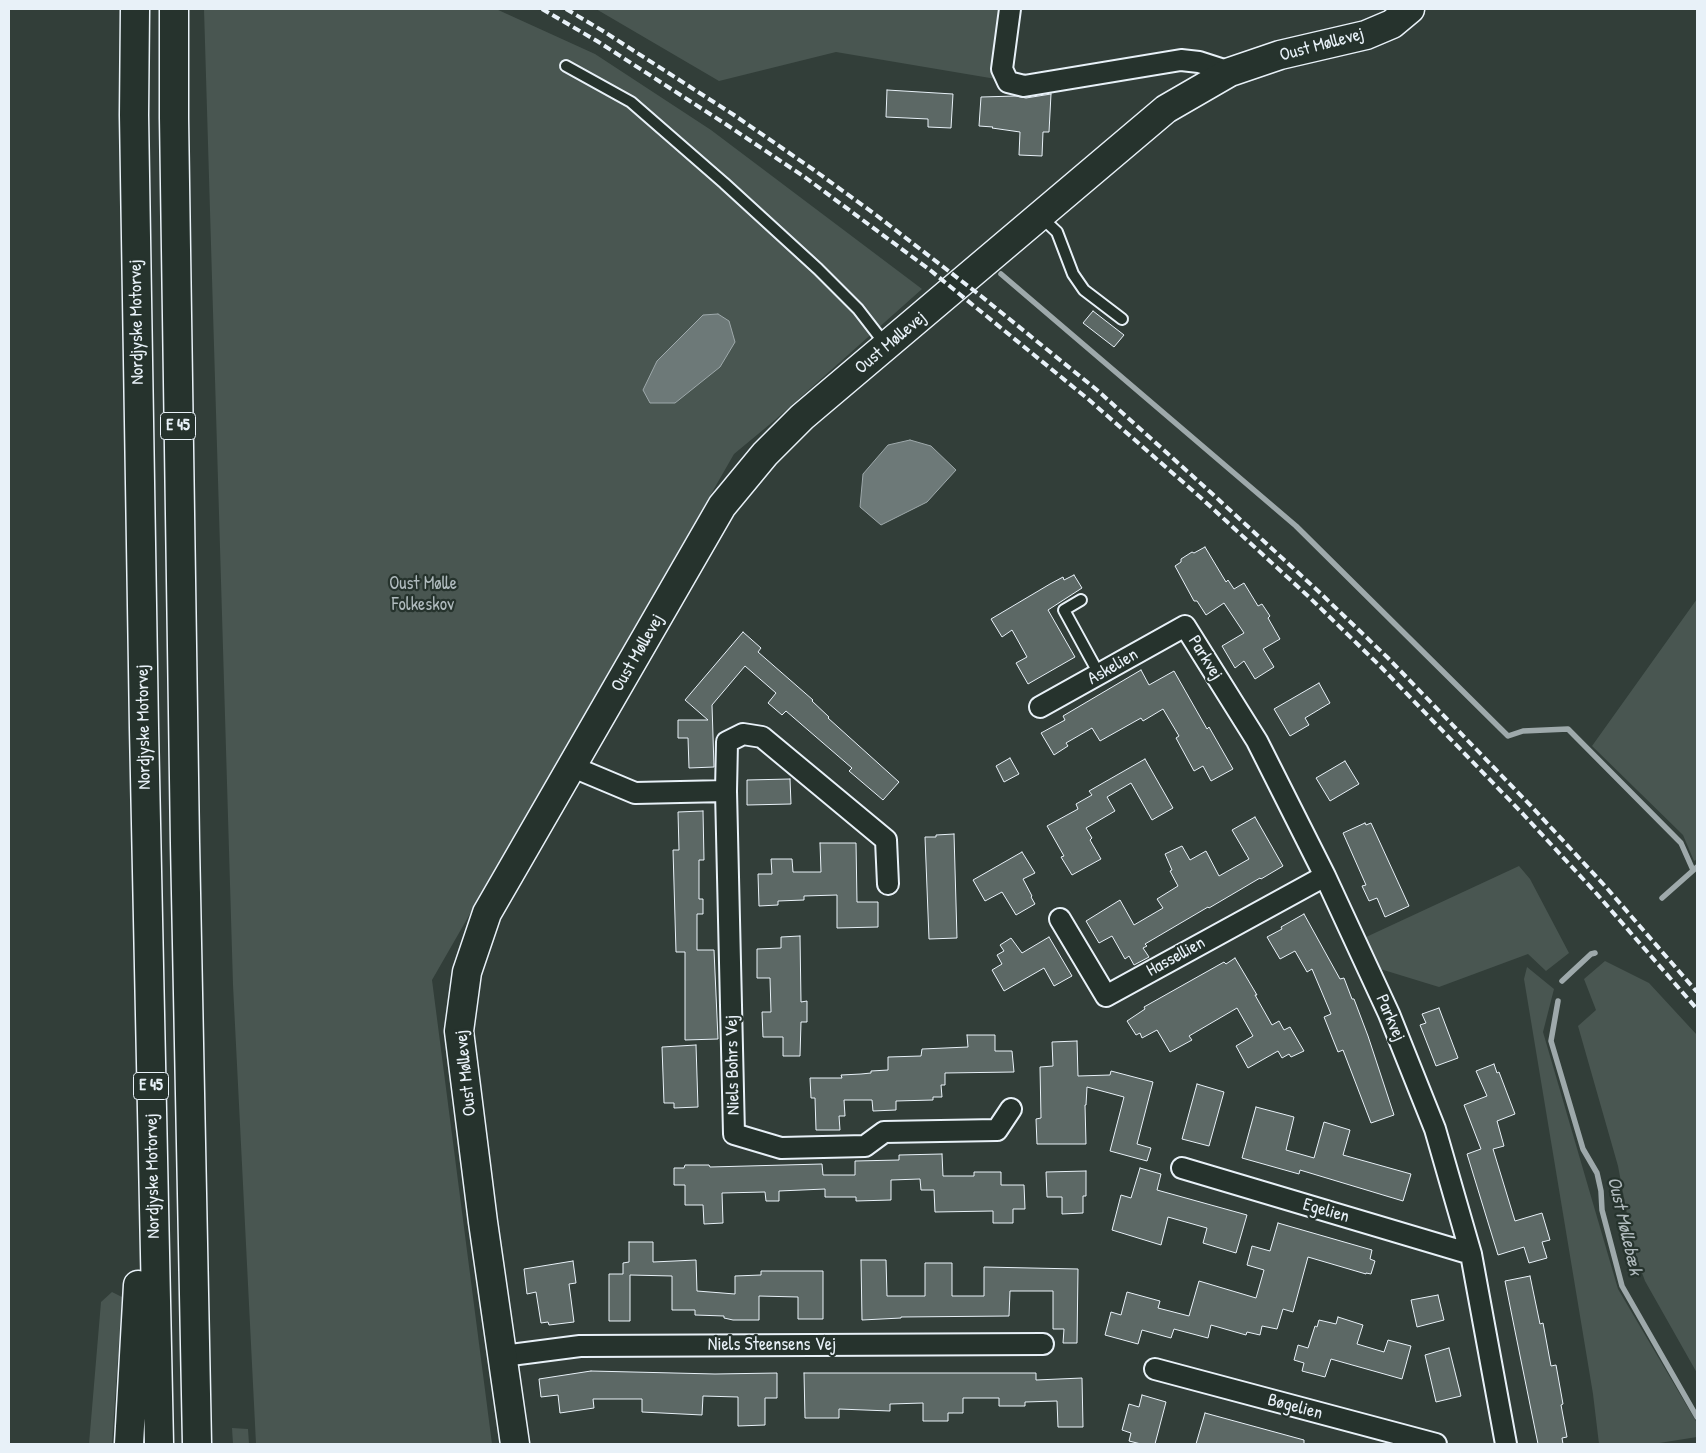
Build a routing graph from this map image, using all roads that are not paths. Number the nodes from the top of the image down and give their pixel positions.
1 (135, 9) edge
2 (174, 9) edge
3 (1010, 9) edge
4 (1410, 9) edge
5 (566, 66) dead end
6 (1230, 72) junction
7 (1040, 216) junction
8 (1122, 320) dead end
9 (887, 346) junction
10 (1081, 600) dead end
11 (1185, 626) joint
12 (1098, 674) junction
13 (1040, 707) dead end
14 (144, 728) junction
15 (573, 767) junction
16 (726, 791) junction
17 (185, 842) junction
18 (1326, 876) junction
19 (888, 884) dead end
20 (1060, 919) dead end
21 (1011, 1109) dead end
22 (1182, 1168) dead end
23 (1471, 1254) junction
24 (1043, 1344) dead end
25 (503, 1356) junction
26 (1155, 1369) dead end
27 (129, 1444) edge
28 (159, 1444) edge
29 (197, 1444) edge
30 (214, 1444) edge
31 (514, 1444) edge
32 (1436, 1444) edge
33 (1506, 1444) edge

1 - 14 main road, Nordjyske Motorvej / E 45
2 - 17 main road, E 45
3 - 6 street
4 - 6 main road, Oust Møllevej
5 - 9 lane
6 - 7 main road, Oust Møllevej
7 - 8 lane
7 - 9 main road, Oust Møllevej
9 - 15 main road, Oust Møllevej
10 - 12 lane
11 - 12 street, Askelien
11 - 18 street, Parkvej
12 - 13 street, Askelien
14 - 27 main road
14 - 28 main road, Nordjyske Motorvej / E 45
15 - 16 street
15 - 25 main road, Oust Møllevej
16 - 19 street, Niels Bohrs Vej
16 - 21 street, Niels Bohrs Vej
17 - 29 main road, E 45
17 - 30 main road
18 - 20 street, Hassellien
18 - 23 street, Parkvej
22 - 23 street, Egelien
23 - 33 street, Parkvej
24 - 25 street, Niels Steensens Vej
25 - 31 main road, Oust Møllevej
26 - 32 street, Bøgelien

